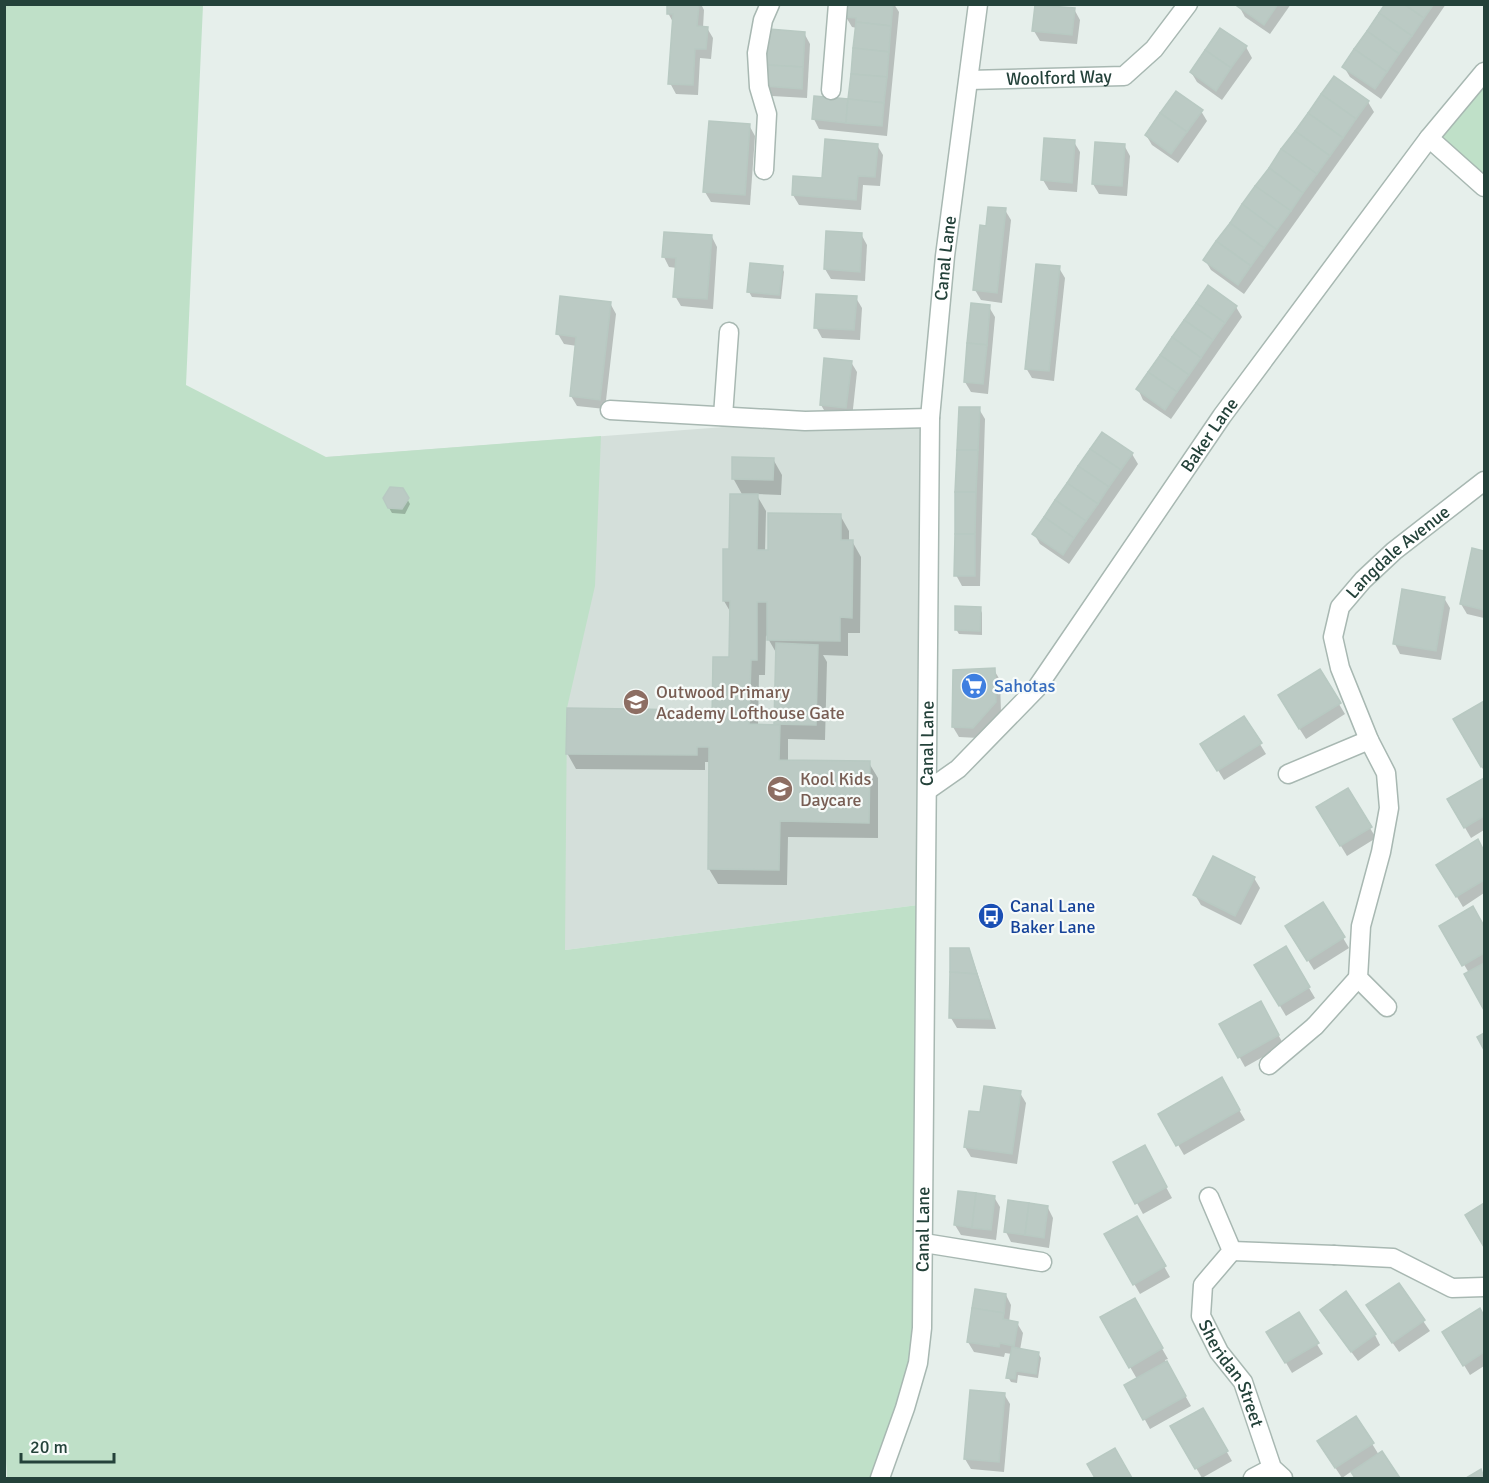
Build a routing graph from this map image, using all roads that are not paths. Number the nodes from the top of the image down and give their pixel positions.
1 (770, 4) edge
2 (838, 4) edge
3 (978, 4) edge
4 (1188, 4) edge
5 (1485, 72) edge
6 (969, 80) junction
7 (831, 90) dead end
8 (1429, 138) junction
9 (764, 170) dead end
10 (1485, 187) edge
11 (729, 333) dead end
12 (610, 410) dead end
13 (723, 416) junction
14 (930, 418) junction
15 (1485, 481) edge
16 (1369, 740) junction
17 (1288, 774) dead end
18 (928, 790) junction
19 (1358, 978) junction
20 (1387, 1007) dead end
21 (1269, 1065) dead end
22 (1209, 1197) dead end
23 (924, 1244) junction
24 (1232, 1251) junction
25 (1042, 1262) dead end
26 (1485, 1287) edge
27 (1278, 1473) edge
28 (880, 1479) edge
29 (1253, 1479) edge

1 - 9 street
2 - 7 street
3 - 6 street, Canal Lane
4 - 6 street, Woolford Way
5 - 8 street, Baker Lane
6 - 14 street, Canal Lane
8 - 10 street
8 - 18 street, Baker Lane
11 - 13 street
12 - 13 street
13 - 14 street
14 - 18 street, Canal Lane
15 - 16 street, Langdale Avenue
16 - 17 street
16 - 19 street, Langdale Avenue
18 - 23 street, Canal Lane
19 - 20 street
19 - 21 street
22 - 24 street
23 - 25 street
23 - 28 street, Canal Lane
24 - 26 street
24 - 27 street, Sheridan Street
27 - 29 street, Sheridan Street

